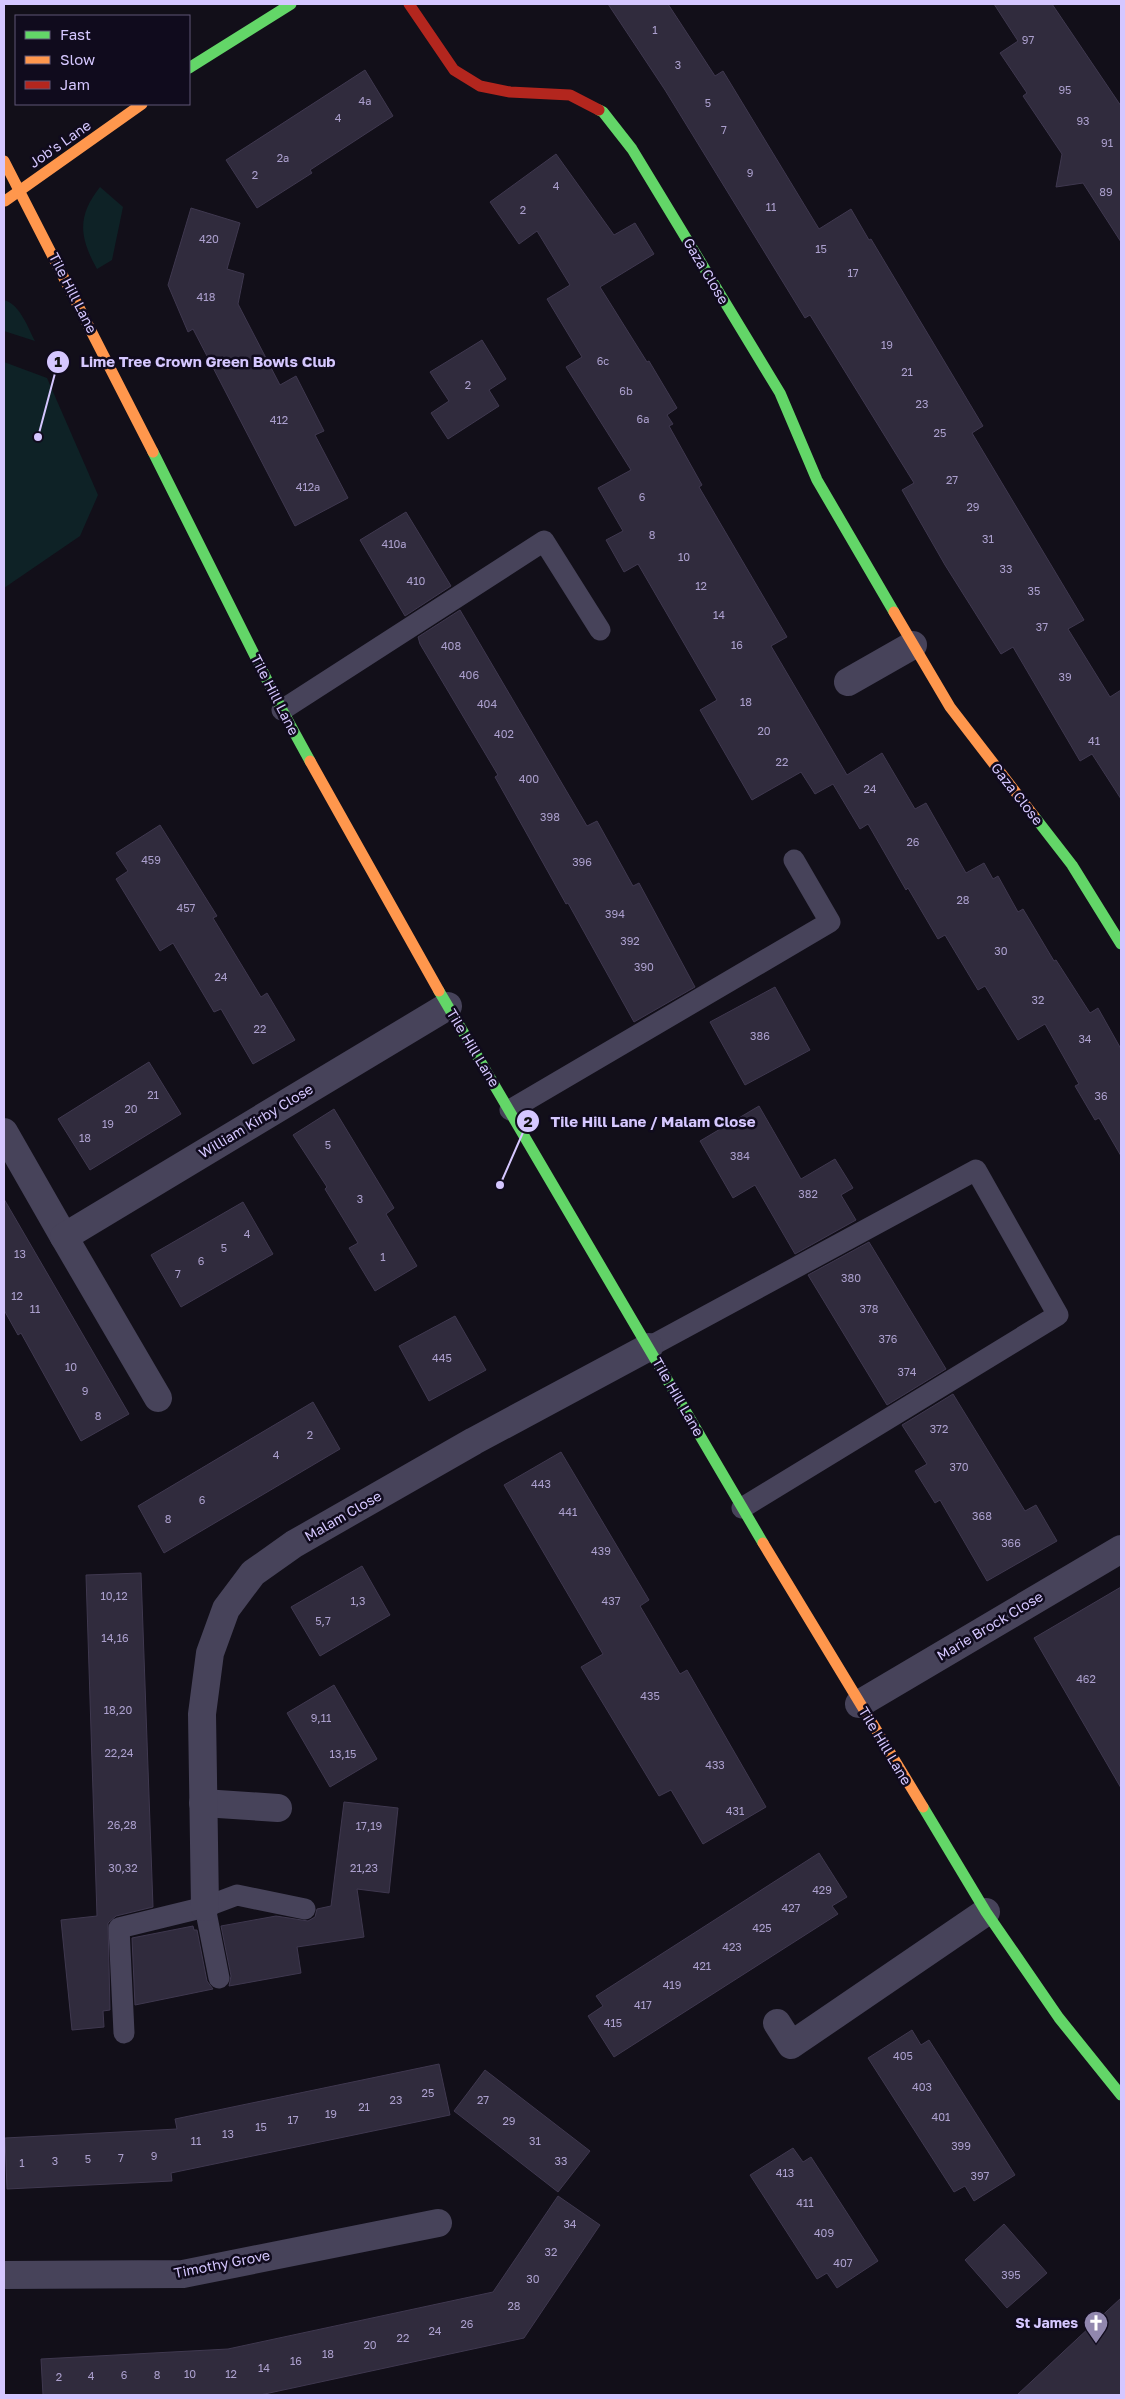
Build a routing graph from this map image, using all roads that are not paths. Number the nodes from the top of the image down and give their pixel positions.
1 (291, 4) edge
2 (409, 4) edge
3 (190, 67) edge
4 (141, 105) edge
5 (4, 161) edge
6 (19, 190) junction
7 (4, 202) edge
8 (600, 630) dead end
9 (913, 645) junction
10 (848, 682) dead end
11 (282, 710) junction
12 (794, 860) dead end
13 (1121, 944) edge
14 (448, 1006) junction
15 (510, 1110) junction
16 (4, 1132) edge
17 (64, 1236) junction
18 (650, 1347) junction
19 (158, 1398) dead end
20 (742, 1508) junction
21 (1121, 1549) edge
22 (859, 1704) junction
23 (204, 1803) junction
24 (278, 1808) dead end
25 (205, 1907) junction
26 (305, 1909) dead end
27 (986, 1912) junction
28 (219, 1978) dead end
29 (777, 2023) dead end
30 (124, 2033) dead end
31 (1121, 2095) edge
32 (438, 2223) dead end
33 (4, 2275) edge

1 - 3 main road
2 - 9 main road, Gaza Close
4 - 6 main road, Job's Lane
5 - 6 main road, Tile Hill Lane
6 - 7 main road, Job's Lane
6 - 11 main road, Tile Hill Lane
8 - 11 lane
9 - 10 street
9 - 13 main road, Gaza Close
11 - 14 main road, Tile Hill Lane
12 - 15 lane
14 - 15 main road, Tile Hill Lane
14 - 17 street, William Kirby Close
15 - 18 main road, Tile Hill Lane
16 - 17 street
17 - 19 street
18 - 20 main road, Tile Hill Lane
18 - 20 lane
18 - 23 street, Malam Close
20 - 22 main road, Tile Hill Lane
21 - 22 street, Marie Brock Close
22 - 27 main road, Tile Hill Lane
23 - 24 street
23 - 25 street, Malam Close
25 - 26 lane
25 - 28 lane
25 - 30 lane
27 - 29 street
27 - 31 main road, Tile Hill Lane
32 - 33 street, Timothy Grove

